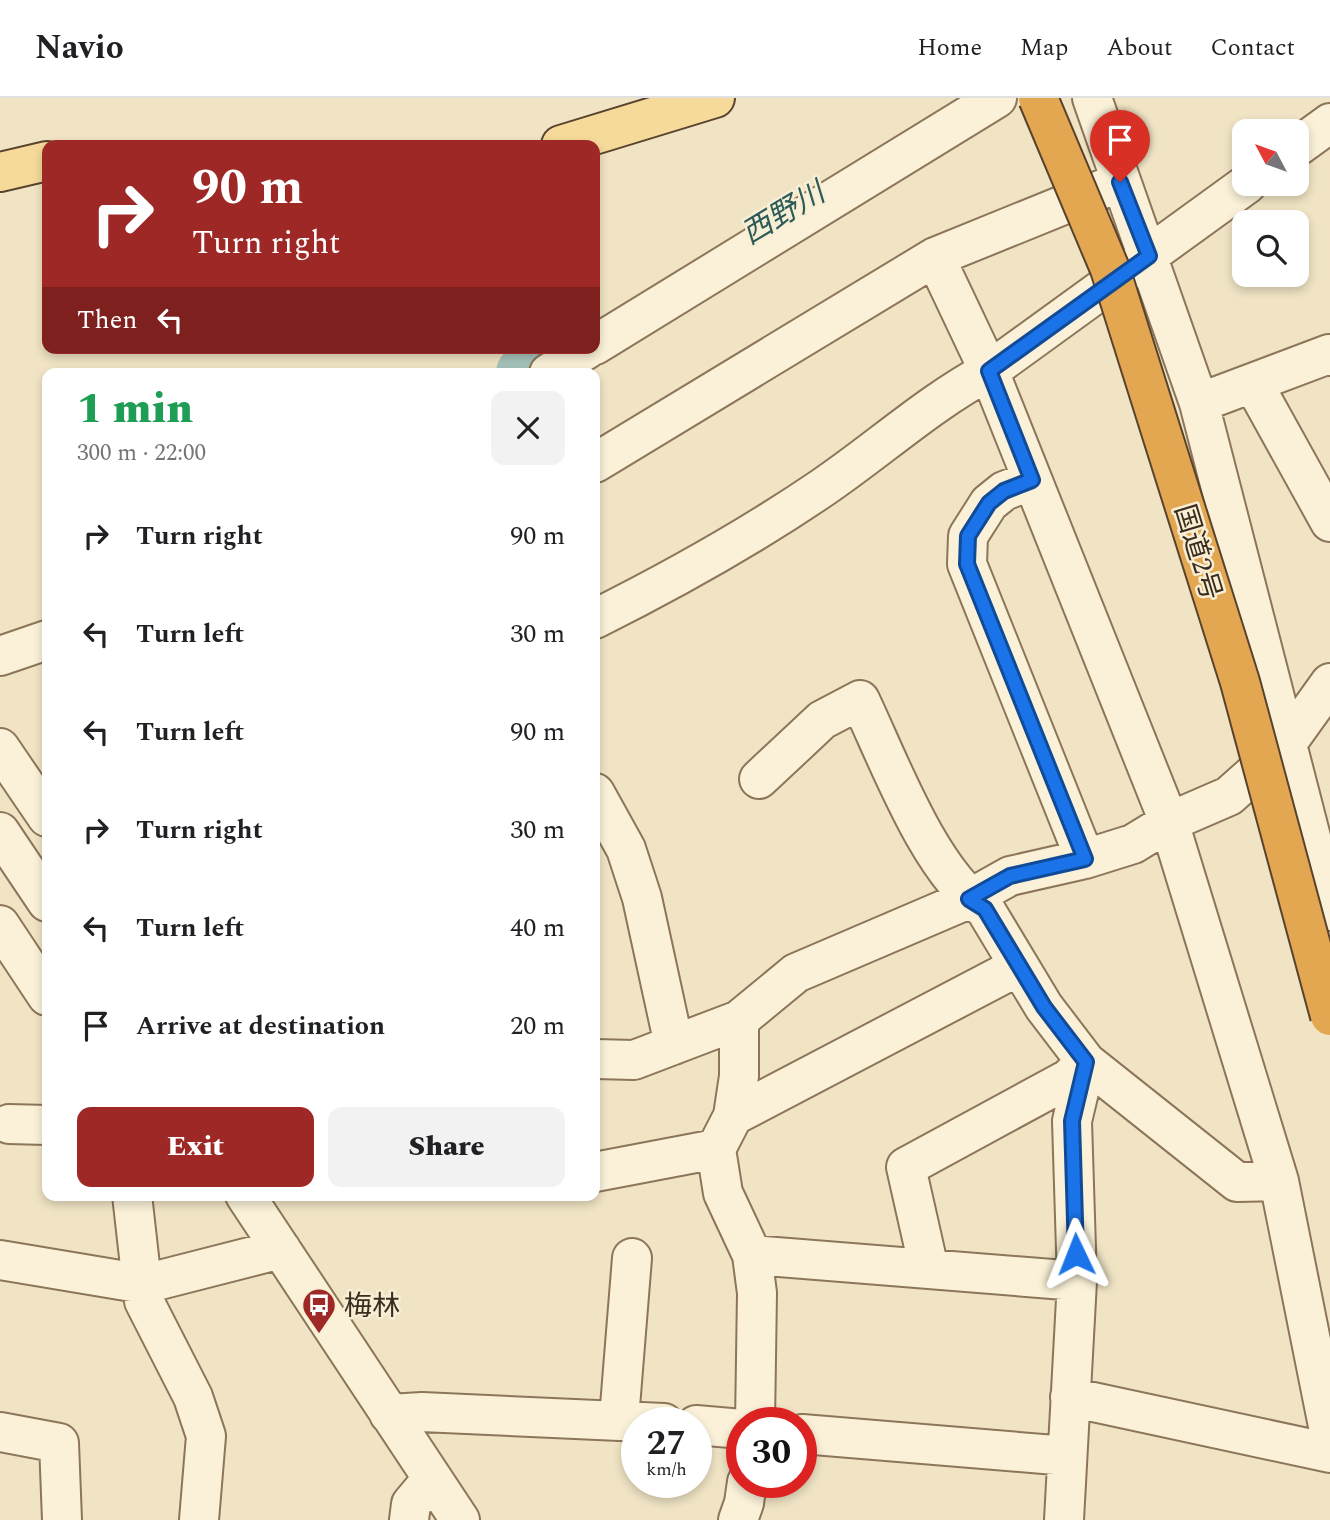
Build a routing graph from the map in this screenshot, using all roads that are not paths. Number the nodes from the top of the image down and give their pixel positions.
1 (715, 98) edge
2 (997, 98) edge
3 (1038, 98) edge
4 (1092, 98) edge
5 (1330, 122) edge
6 (1309, 138) edge
7 (577, 140) edge
8 (42, 162) edge
9 (0, 173) edge
10 (1120, 182) junction
11 (1232, 195) edge
12 (1149, 256) junction
13 (935, 257) junction
14 (600, 342) edge
15 (579, 354) edge
16 (1330, 356) edge
17 (557, 368) edge
18 (989, 371) junction
19 (1253, 383) junction
20 (1199, 403) junction
21 (600, 460) edge
22 (1032, 480) junction
23 (1330, 522) edge
24 (600, 616) edge
25 (42, 642) edge
26 (0, 656) edge
27 (1330, 683) edge
28 (1285, 746) junction
29 (0, 748) edge
30 (759, 779) dead end
31 (600, 802) edge
32 (42, 810) edge
33 (1169, 822) junction
34 (0, 832) edge
35 (1085, 859) junction
36 (42, 895) edge
37 (969, 899) junction
38 (1330, 911) edge
39 (4, 941) edge
40 (1019, 966) junction
41 (42, 990) edge
42 (1330, 1016) edge
43 (739, 1020) junction
44 (674, 1045) junction
45 (600, 1059) edge
46 (1078, 1076) junction
47 (9, 1124) dead end
48 (42, 1125) edge
49 (725, 1132) junction
50 (600, 1170) edge
51 (1279, 1181) junction
52 (133, 1201) edge
53 (249, 1201) edge
54 (281, 1248) junction
55 (752, 1255) junction
56 (632, 1258) dead end
57 (0, 1260) edge
58 (929, 1269) junction
59 (1077, 1281) junction
60 (144, 1284) junction
61 (1325, 1389) edge
62 (1070, 1398) junction
63 (755, 1407) edge
64 (389, 1414) junction
65 (619, 1419) joint
66 (0, 1432) edge
67 (817, 1435) edge
68 (1330, 1436) edge
69 (1330, 1453) edge
70 (1067, 1456) junction
71 (432, 1479) junction
72 (745, 1498) edge
73 (62, 1520) edge
74 (199, 1520) edge
75 (409, 1520) edge
76 (460, 1520) edge
77 (738, 1520) edge
78 (1063, 1520) edge

1 - 7 main road
2 - 14 street
3 - 42 highway, 国道2号, bridge
4 - 10 street
5 - 6 street
8 - 9 main road
10 - 12 street
10 - 13 street
11 - 12 street
12 - 18 street
12 - 20 street
13 - 18 street
13 - 21 street
15 - 17 street
16 - 19 street
18 - 22 street
18 - 24 street
19 - 20 street
19 - 23 street
20 - 28 street
22 - 33 street
22 - 35 street
25 - 26 street
27 - 28 street
28 - 33 street
28 - 38 street
29 - 32 street
30 - 37 street
31 - 44 street
33 - 35 street
33 - 51 street
34 - 36 street
35 - 37 street
37 - 40 street
37 - 43 street
39 - 41 street
40 - 46 street
40 - 49 street
43 - 44 street
43 - 49 street
44 - 45 street
46 - 51 street
46 - 58 street
46 - 59 street
47 - 48 street
49 - 50 street
49 - 55 street
51 - 61 street
52 - 60 street
53 - 54 street
54 - 60 street
54 - 64 street
55 - 58 street
55 - 63 street
56 - 65 street
57 - 60 street
58 - 59 street
59 - 62 street
60 - 74 street
61 - 68 street
62 - 69 street
62 - 70 street
64 - 65 street
64 - 71 street
66 - 73 street
67 - 70 street
70 - 78 street
71 - 75 street
71 - 76 street
72 - 77 street

